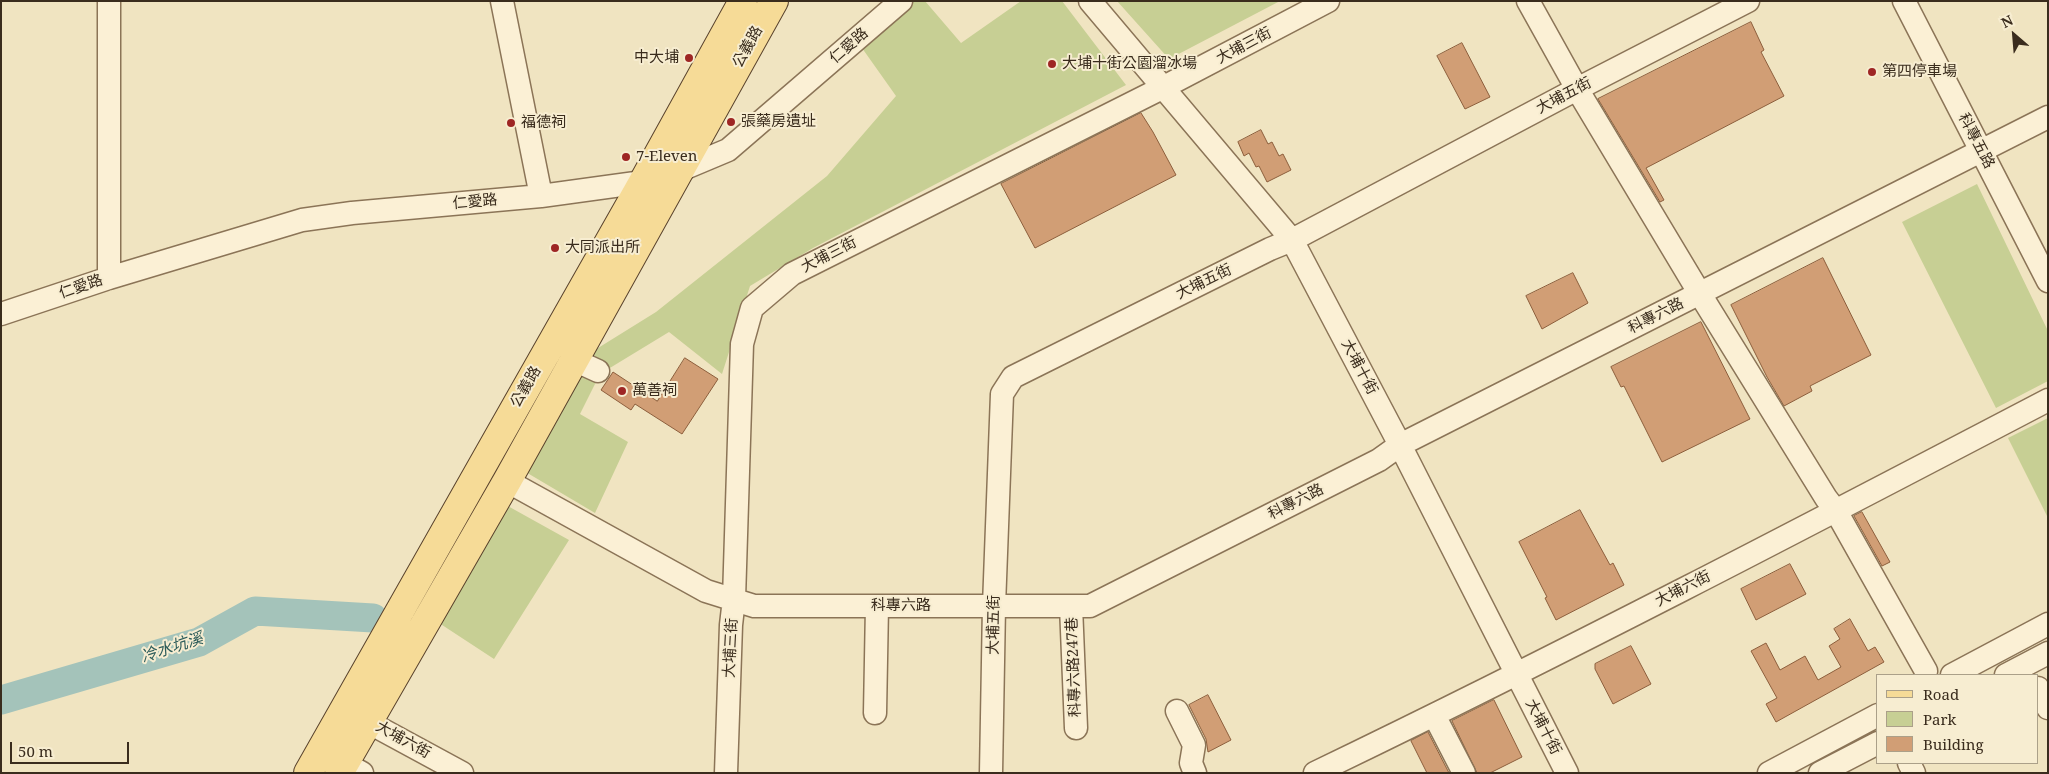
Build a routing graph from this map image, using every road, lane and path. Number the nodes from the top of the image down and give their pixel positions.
1 (109, 1) edge
2 (502, 1) edge
3 (743, 1) edge
4 (774, 1) edge
5 (901, 1) edge
6 (1090, 1) edge
7 (1328, 1) edge
8 (1528, 1) edge
9 (1748, 1) edge
10 (1904, 1) edge
11 (1164, 87) junction
12 (1577, 89) junction
13 (2048, 117) edge
14 (1981, 152) junction
15 (678, 171) junction
16 (643, 182) junction
17 (541, 196) junction
18 (1292, 240) junction
19 (108, 278) junction
20 (2048, 281) edge
21 (1700, 294) junction
22 (1, 314) edge
23 (2048, 400) edge
24 (1400, 446) junction
25 (507, 481) junction
26 (1836, 511) junction
27 (734, 599) junction
28 (877, 606) junction
29 (994, 606) junction
30 (1071, 606) junction
31 (2048, 624) edge
32 (2015, 642) junction
33 (2048, 653) edge
34 (2029, 670) edge
35 (1926, 671) dead end
36 (1516, 674) junction
37 (1954, 674) edge
38 (2011, 674) edge
39 (2039, 690) edge
40 (343, 708) junction
41 (2048, 708) edge
42 (1177, 710) dead end
43 (875, 713) dead end
44 (1434, 715) junction
45 (1876, 715) edge
46 (367, 721) junction
47 (1076, 728) dead end
48 (1876, 743) edge
49 (314, 761) edge
50 (348, 770) edge
51 (462, 773) edge
52 (726, 773) edge
53 (991, 773) edge
54 (1195, 773) edge
55 (1314, 773) edge
56 (1464, 773) edge
57 (1566, 773) edge
58 (1769, 773) edge
59 (1820, 773) edge

1 - 19 street
2 - 17 street
3 - 16 main road, 公義路
4 - 15 main road, 公義路
5 - 15 street, 仁愛路
6 - 11 street, 大埔十街
7 - 11 street, 大埔三街
8 - 12 street
9 - 12 street, 大埔五街
10 - 14 street, 科專五路
11 - 18 street, 大埔十街
11 - 27 street, 大埔三街
12 - 18 street, 大埔五街
12 - 21 street
13 - 14 street, 科專六路
14 - 20 street, 科專五路
14 - 21 street, 科專六路
15 - 16 street, 仁愛路
15 - 25 main road, 公義路
16 - 17 street, 仁愛路
16 - 40 main road, 公義路
17 - 19 street, 仁愛路
18 - 24 street, 大埔十街
18 - 29 street, 大埔五街
19 - 22 street, 仁愛路
21 - 24 street, 科專六路
21 - 26 street
23 - 26 street, 大埔六街
24 - 30 street, 科專六路
24 - 36 street, 大埔十街
25 - 27 street, 科專六路
25 - 46 main road, 公義路
26 - 35 street
26 - 36 street, 大埔六街
27 - 28 street, 科專六路
27 - 52 street, 大埔三街
28 - 29 street, 科專六路
28 - 43 street
29 - 30 street, 科專六路
29 - 53 street, 大埔五街
30 - 47 street, 科專六路247巷
31 - 32 street
32 - 34 street
32 - 37 street
33 - 34 street
34 - 38 street
36 - 44 street, 大埔六街
36 - 57 street, 大埔十街
39 - 41 street
40 - 46 street, 大埔六街
40 - 49 main road, 公義路
42 - 54 street
44 - 55 street, 大埔六街
44 - 56 street
45 - 58 street
46 - 50 main road, 公義路
46 - 51 street, 大埔六街
48 - 59 street
49 - 50 street

